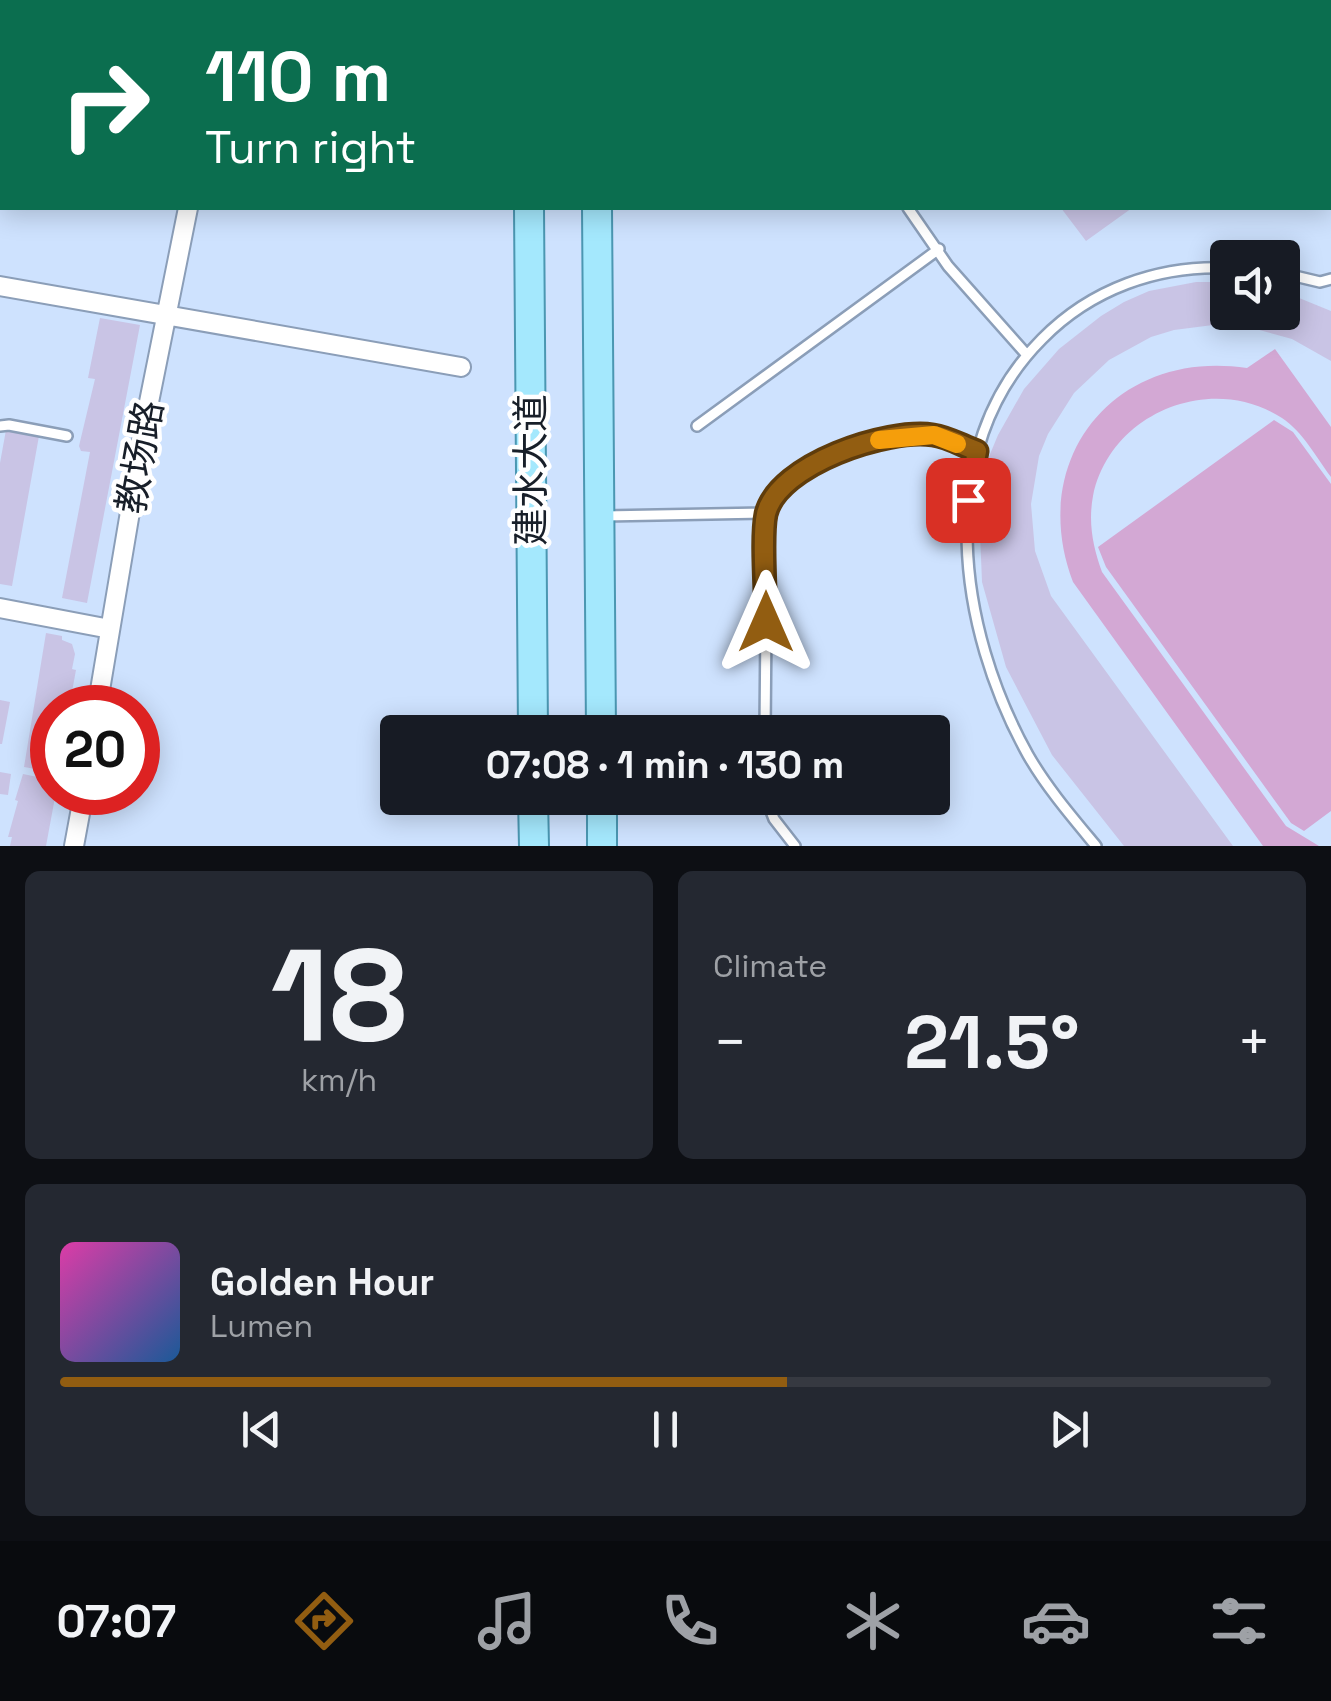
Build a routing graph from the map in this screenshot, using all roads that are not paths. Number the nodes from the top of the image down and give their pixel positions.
1 (188, 210) edge
2 (529, 210) edge
3 (597, 210) edge
4 (909, 210) edge
5 (939, 250) junction
6 (1210, 269) edge
7 (1300, 277) edge
8 (1331, 279) edge
9 (0, 286) edge
10 (166, 316) junction
11 (1027, 355) junction
12 (461, 367) dead end
13 (0, 426) edge
14 (697, 426) dead end
15 (67, 436) dead end
16 (977, 451) junction
17 (766, 513) junction
18 (600, 516) junction
19 (0, 608) edge
20 (110, 629) junction
21 (101, 685) edge
22 (533, 715) edge
23 (601, 715) edge
24 (765, 715) edge
25 (80, 815) edge
26 (533, 815) edge
27 (602, 815) edge
28 (772, 815) edge
29 (74, 846) edge
30 (534, 846) edge
31 (602, 846) edge
32 (795, 846) edge
33 (1096, 846) edge

1 - 10 street, 教场路
2 - 22 main road, 建水大道
3 - 18 main road, 建水大道
4 - 5 lane
5 - 11 lane
5 - 14 lane
6 - 11 lane
7 - 8 lane
9 - 10 street
10 - 12 street
10 - 20 street, 教场路
11 - 16 lane
13 - 15 lane
16 - 17 lane
16 - 33 lane
17 - 18 lane
17 - 24 lane
18 - 23 main road, 建水大道
19 - 20 street
20 - 21 street, 教场路
25 - 29 street
26 - 30 main road
27 - 31 main road
28 - 32 lane

